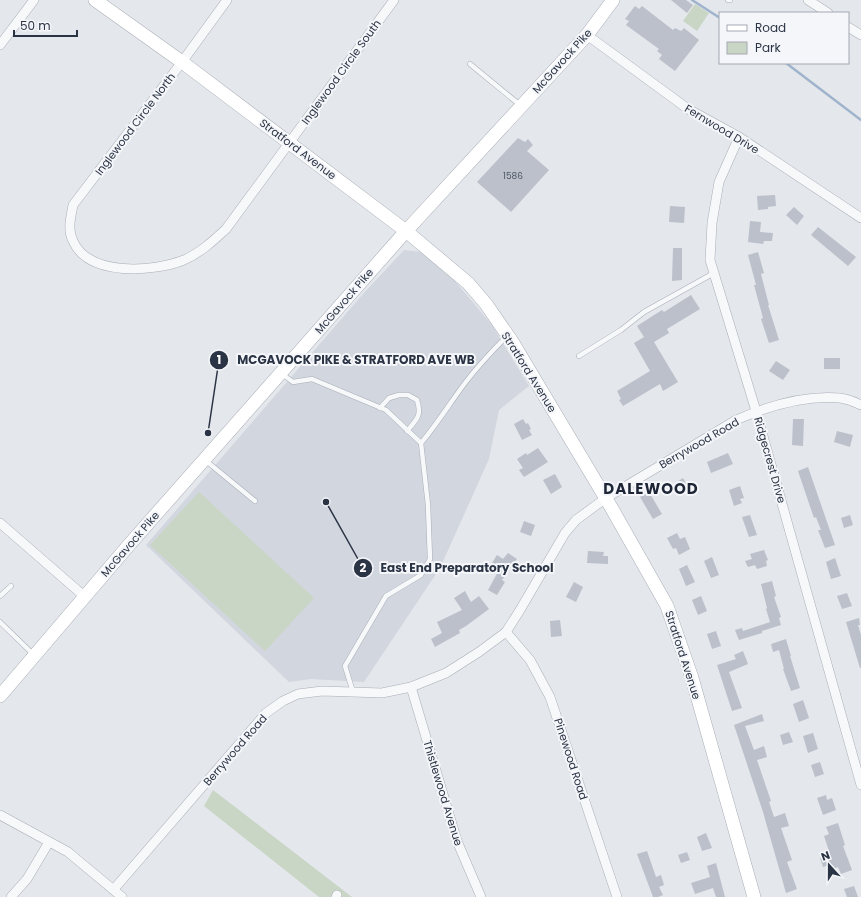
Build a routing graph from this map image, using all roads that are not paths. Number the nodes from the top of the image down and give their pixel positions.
1 (34, 0) edge
2 (95, 0) edge
3 (227, 0) edge
4 (394, 0) edge
5 (613, 0) edge
6 (808, 0) edge
7 (826, 12) edge
8 (849, 28) edge
9 (586, 35) junction
10 (861, 35) edge
11 (0, 45) edge
12 (182, 62) junction
13 (470, 64) dead end
14 (521, 106) junction
15 (739, 137) junction
16 (290, 143) junction
17 (861, 218) edge
18 (406, 231) junction
19 (82, 254) joint
20 (714, 274) junction
21 (508, 336) junction
22 (579, 356) dead end
23 (281, 373) junction
24 (861, 404) edge
25 (380, 408) junction
26 (756, 411) junction
27 (407, 431) junction
28 (420, 443) junction
29 (205, 460) junction
30 (606, 498) junction
31 (255, 501) dead end
32 (0, 523) edge
33 (12, 586) dead end
34 (0, 596) edge
35 (84, 596) junction
36 (0, 622) edge
37 (506, 632) junction
38 (35, 656) junction
39 (412, 687) junction
40 (353, 692) junction
41 (0, 696) edge
42 (861, 785) edge
43 (0, 815) edge
44 (49, 842) junction
45 (114, 889) junction
46 (11, 897) edge
47 (122, 897) edge
48 (481, 897) edge
49 (617, 897) edge
50 (754, 897) edge

1 - 11 street
2 - 12 street, Stratford Avenue
3 - 12 street, Inglewood Circle North
4 - 16 street, Inglewood Circle South
5 - 9 street, McGavock Pike
6 - 7 street
8 - 10 street
9 - 14 street, McGavock Pike
9 - 15 street, Fernwood Drive
12 - 16 street, Stratford Avenue
12 - 19 street, Inglewood Circle North
13 - 14 lane
14 - 18 street, McGavock Pike
15 - 17 street, Fernwood Drive
15 - 20 street, Ridgecrest Drive
16 - 18 street, Stratford Avenue
16 - 19 street, Inglewood Circle South
18 - 21 street, Stratford Avenue
18 - 23 street, McGavock Pike
20 - 22 lane
20 - 26 street, Ridgecrest Drive
21 - 28 lane
21 - 30 street, Stratford Avenue
23 - 25 lane
23 - 29 street, McGavock Pike
24 - 26 street, Berrywood Road
25 - 27 lane
25 - 27 lane
26 - 30 street, Berrywood Road
26 - 42 street, Ridgecrest Drive
27 - 28 lane
28 - 40 lane
29 - 31 lane
29 - 35 street, McGavock Pike
30 - 37 street, Berrywood Road
30 - 50 street, Stratford Avenue
32 - 35 street
33 - 34 lane
35 - 38 street, McGavock Pike
36 - 38 lane
37 - 39 street, Berrywood Road
37 - 49 street, Pinewood Road
38 - 41 street, McGavock Pike
39 - 40 street, Berrywood Road
39 - 48 street, Thistlewood Avenue
40 - 45 street, Berrywood Road
43 - 44 street
44 - 45 street
44 - 46 street
45 - 47 street

